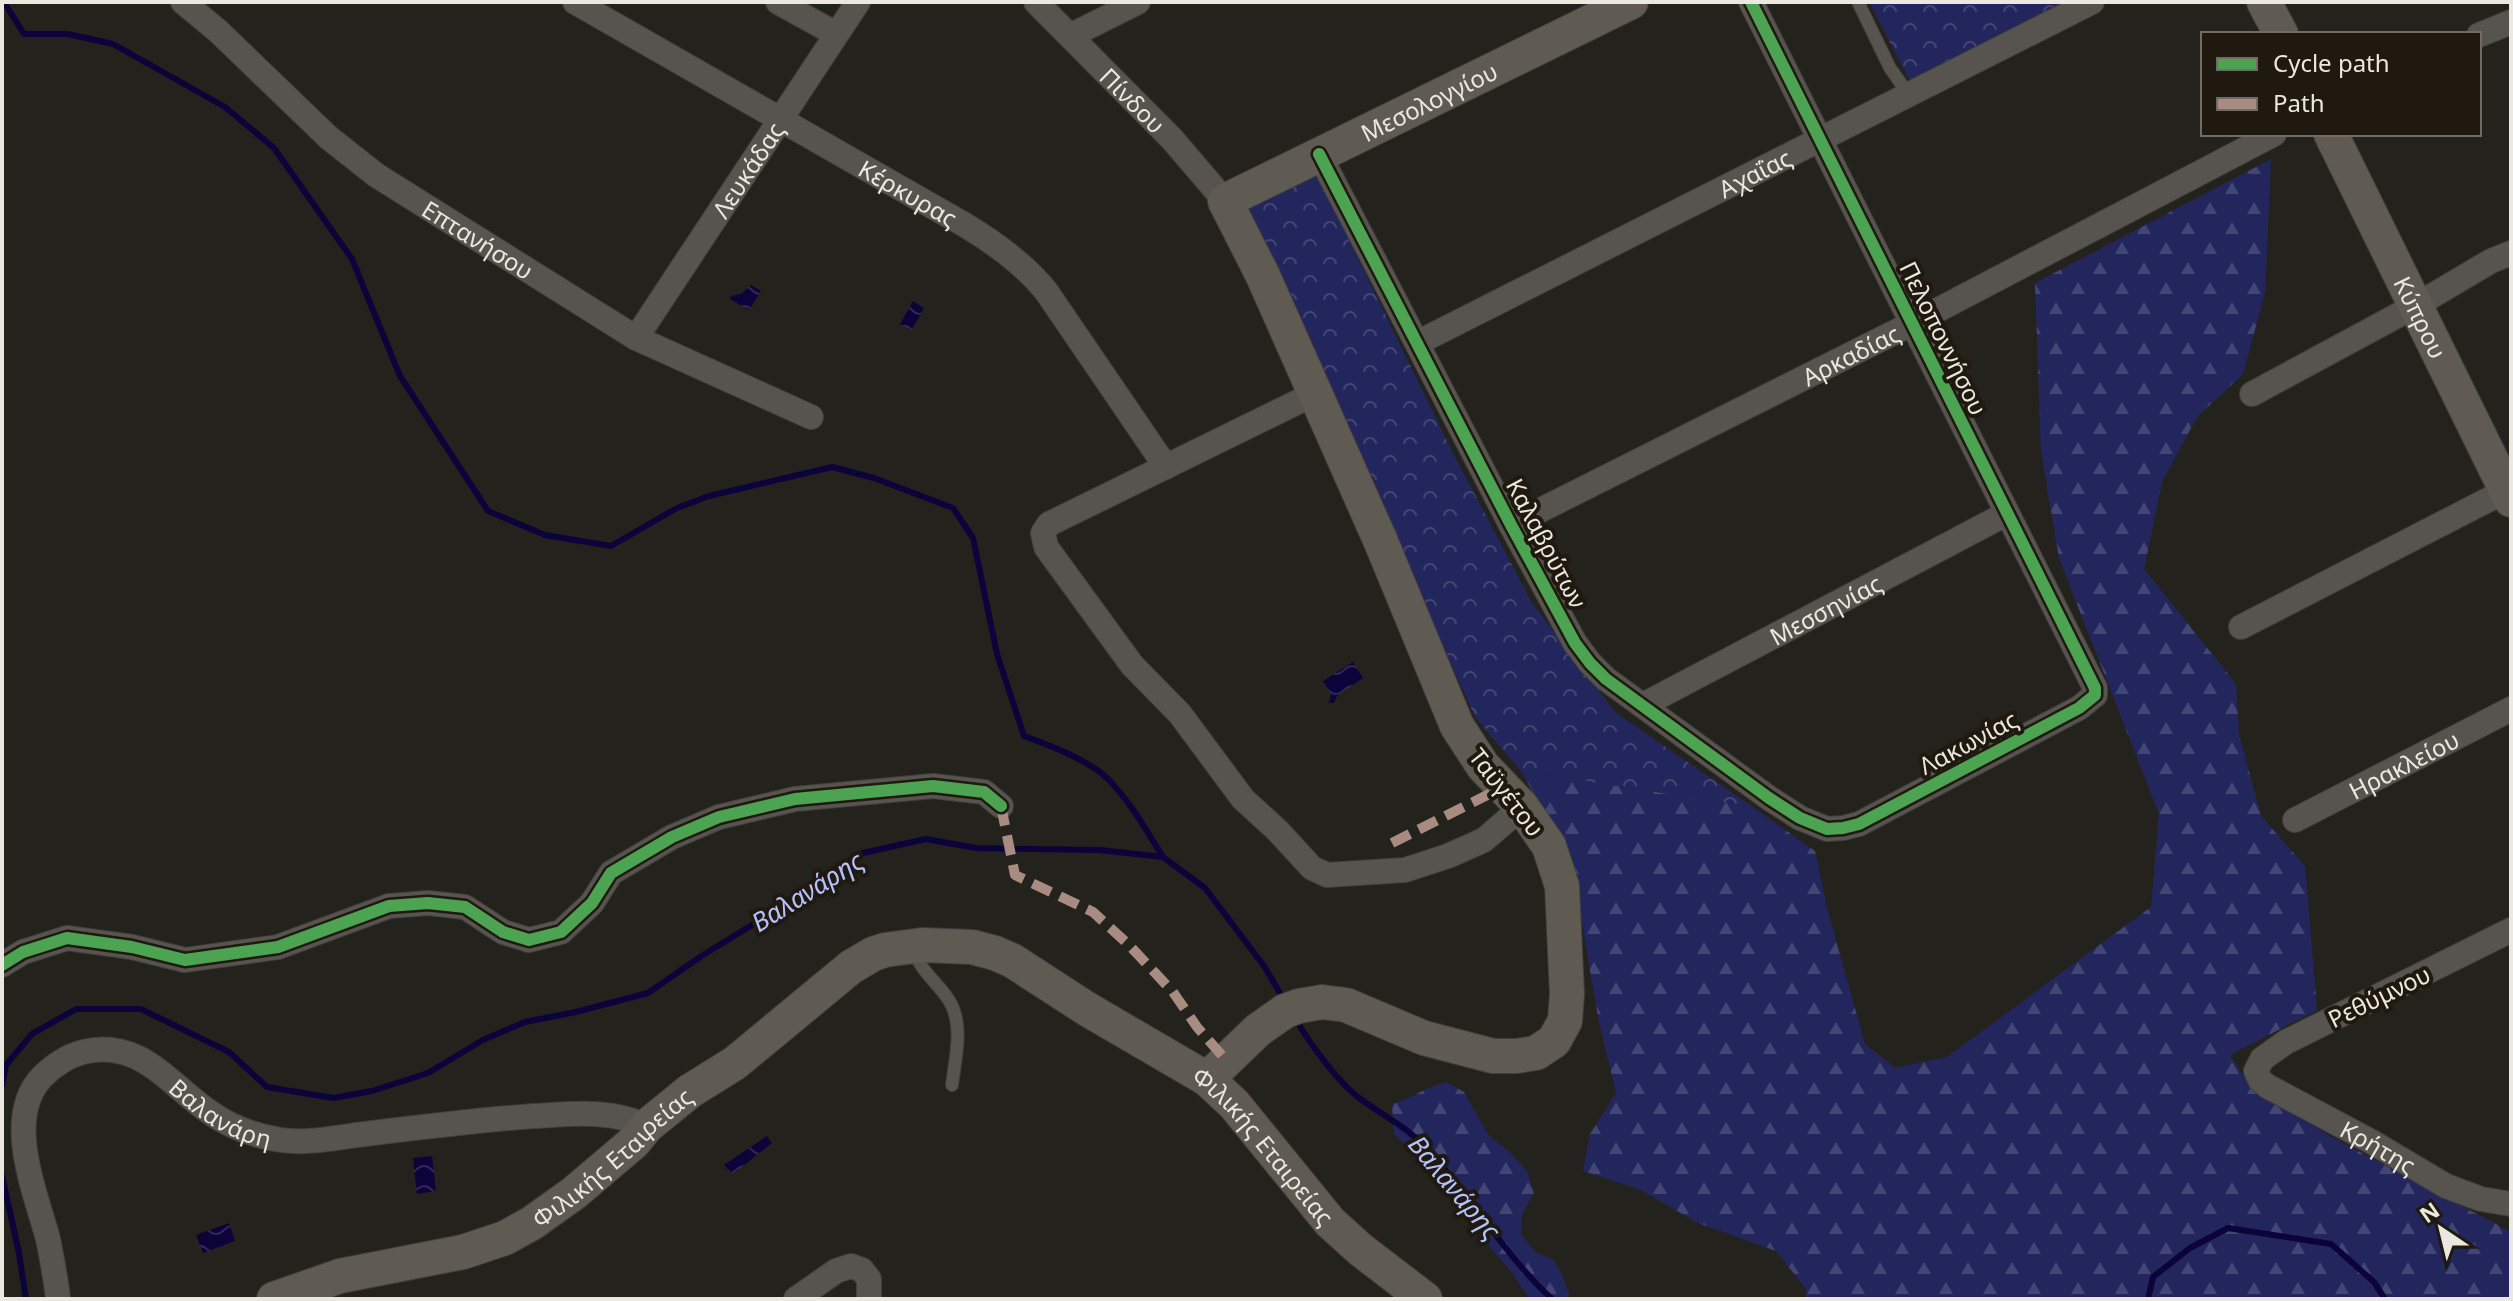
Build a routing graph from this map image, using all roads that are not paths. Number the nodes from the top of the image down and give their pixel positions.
1 (183, 2) edge
2 (575, 2) edge
3 (778, 2) edge
4 (858, 2) edge
5 (1036, 2) edge
6 (1138, 2) edge
7 (1631, 2) edge
8 (1751, 2) edge
9 (1858, 2) edge
10 (2092, 2) edge
11 (2264, 2) edge
12 (2511, 22) edge
13 (2280, 32) edge
14 (836, 34) junction
15 (2481, 34) edge
16 (1070, 36) junction
17 (1909, 95) junction
18 (779, 119) junction
19 (2270, 136) edge
20 (2332, 136) edge
21 (1819, 139) junction
22 (1319, 154) junction
23 (1225, 201) junction
24 (2511, 253) edge
25 (2415, 306) junction
26 (1913, 323) junction
27 (636, 338) junction
28 (1417, 343) junction
29 (1314, 394) junction
30 (2252, 394) dead end
31 (811, 417) dead end
32 (1166, 467) junction
33 (2509, 493) edge
34 (2006, 514) junction
35 (1511, 525) junction
36 (2241, 627) dead end
37 (2095, 695) joint
38 (1643, 705) junction
39 (2511, 709) edge
40 (1001, 806) dead end
41 (1522, 807) junction
42 (2295, 820) dead end
43 (1859, 824) joint
44 (2511, 930) edge
45 (914, 945) junction
46 (2, 965) edge
47 (2256, 1071) joint
48 (1207, 1079) junction
49 (952, 1085) dead end
50 (647, 1126) junction
51 (2511, 1204) edge
52 (869, 1289) edge
53 (58, 1299) edge
54 (274, 1299) edge
55 (796, 1299) edge
56 (1425, 1299) edge

1 - 27 street, Επτανήσου
2 - 18 street, Κέρκυρας
3 - 14 street
4 - 14 street, Λευκάδας
5 - 16 street, Πίνδου
6 - 16 street
7 - 22 street, Μεσολογγίου
8 - 21 street, Πελοποννήσου
9 - 17 lane
10 - 17 street, Αχαΐας
11 - 13 street
12 - 15 street
14 - 18 street, Λευκάδας
16 - 23 street, Πίνδου
17 - 21 street, Αχαΐας
18 - 27 street, Λευκάδας
18 - 32 street, Κέρκυρας
19 - 26 street, Αρκαδίας
20 - 25 street, Κύπρου
21 - 26 street, Πελοποννήσου
21 - 28 street, Αχαΐας
22 - 23 street, Μεσολογγίου
22 - 28 street, Καλαβρύτων
23 - 29 street, Ταϋγέτου
24 - 25 street
25 - 30 street
25 - 33 street, Κύπρου
26 - 34 street, Πελοποννήσου
26 - 35 street, Αρκαδίας
27 - 31 street, Επτανήσου
28 - 35 street, Καλαβρύτων
29 - 32 street
29 - 41 street, Ταϋγέτου
32 - 41 street
33 - 36 street
34 - 37 street, Πελοποννήσου
34 - 38 street, Μεσσηνίας
35 - 38 street, Καλαβρύτων
37 - 43 street, Λακωνίας
38 - 43 street, Καλαβρύτων
39 - 42 street, Ηρακλείου
40 - 46 street
41 - 48 street, Ταϋγέτου
44 - 47 street, Ρεθύμνου
45 - 48 street, Φιλικής Εταιρείας
45 - 49 lane
45 - 50 street, Φιλικής Εταιρείας
47 - 51 street, Κρήτης
48 - 56 street, Φιλικής Εταιρείας
50 - 53 street, Βαλανάρη
50 - 54 street, Φιλικής Εταιρείας
52 - 55 street

